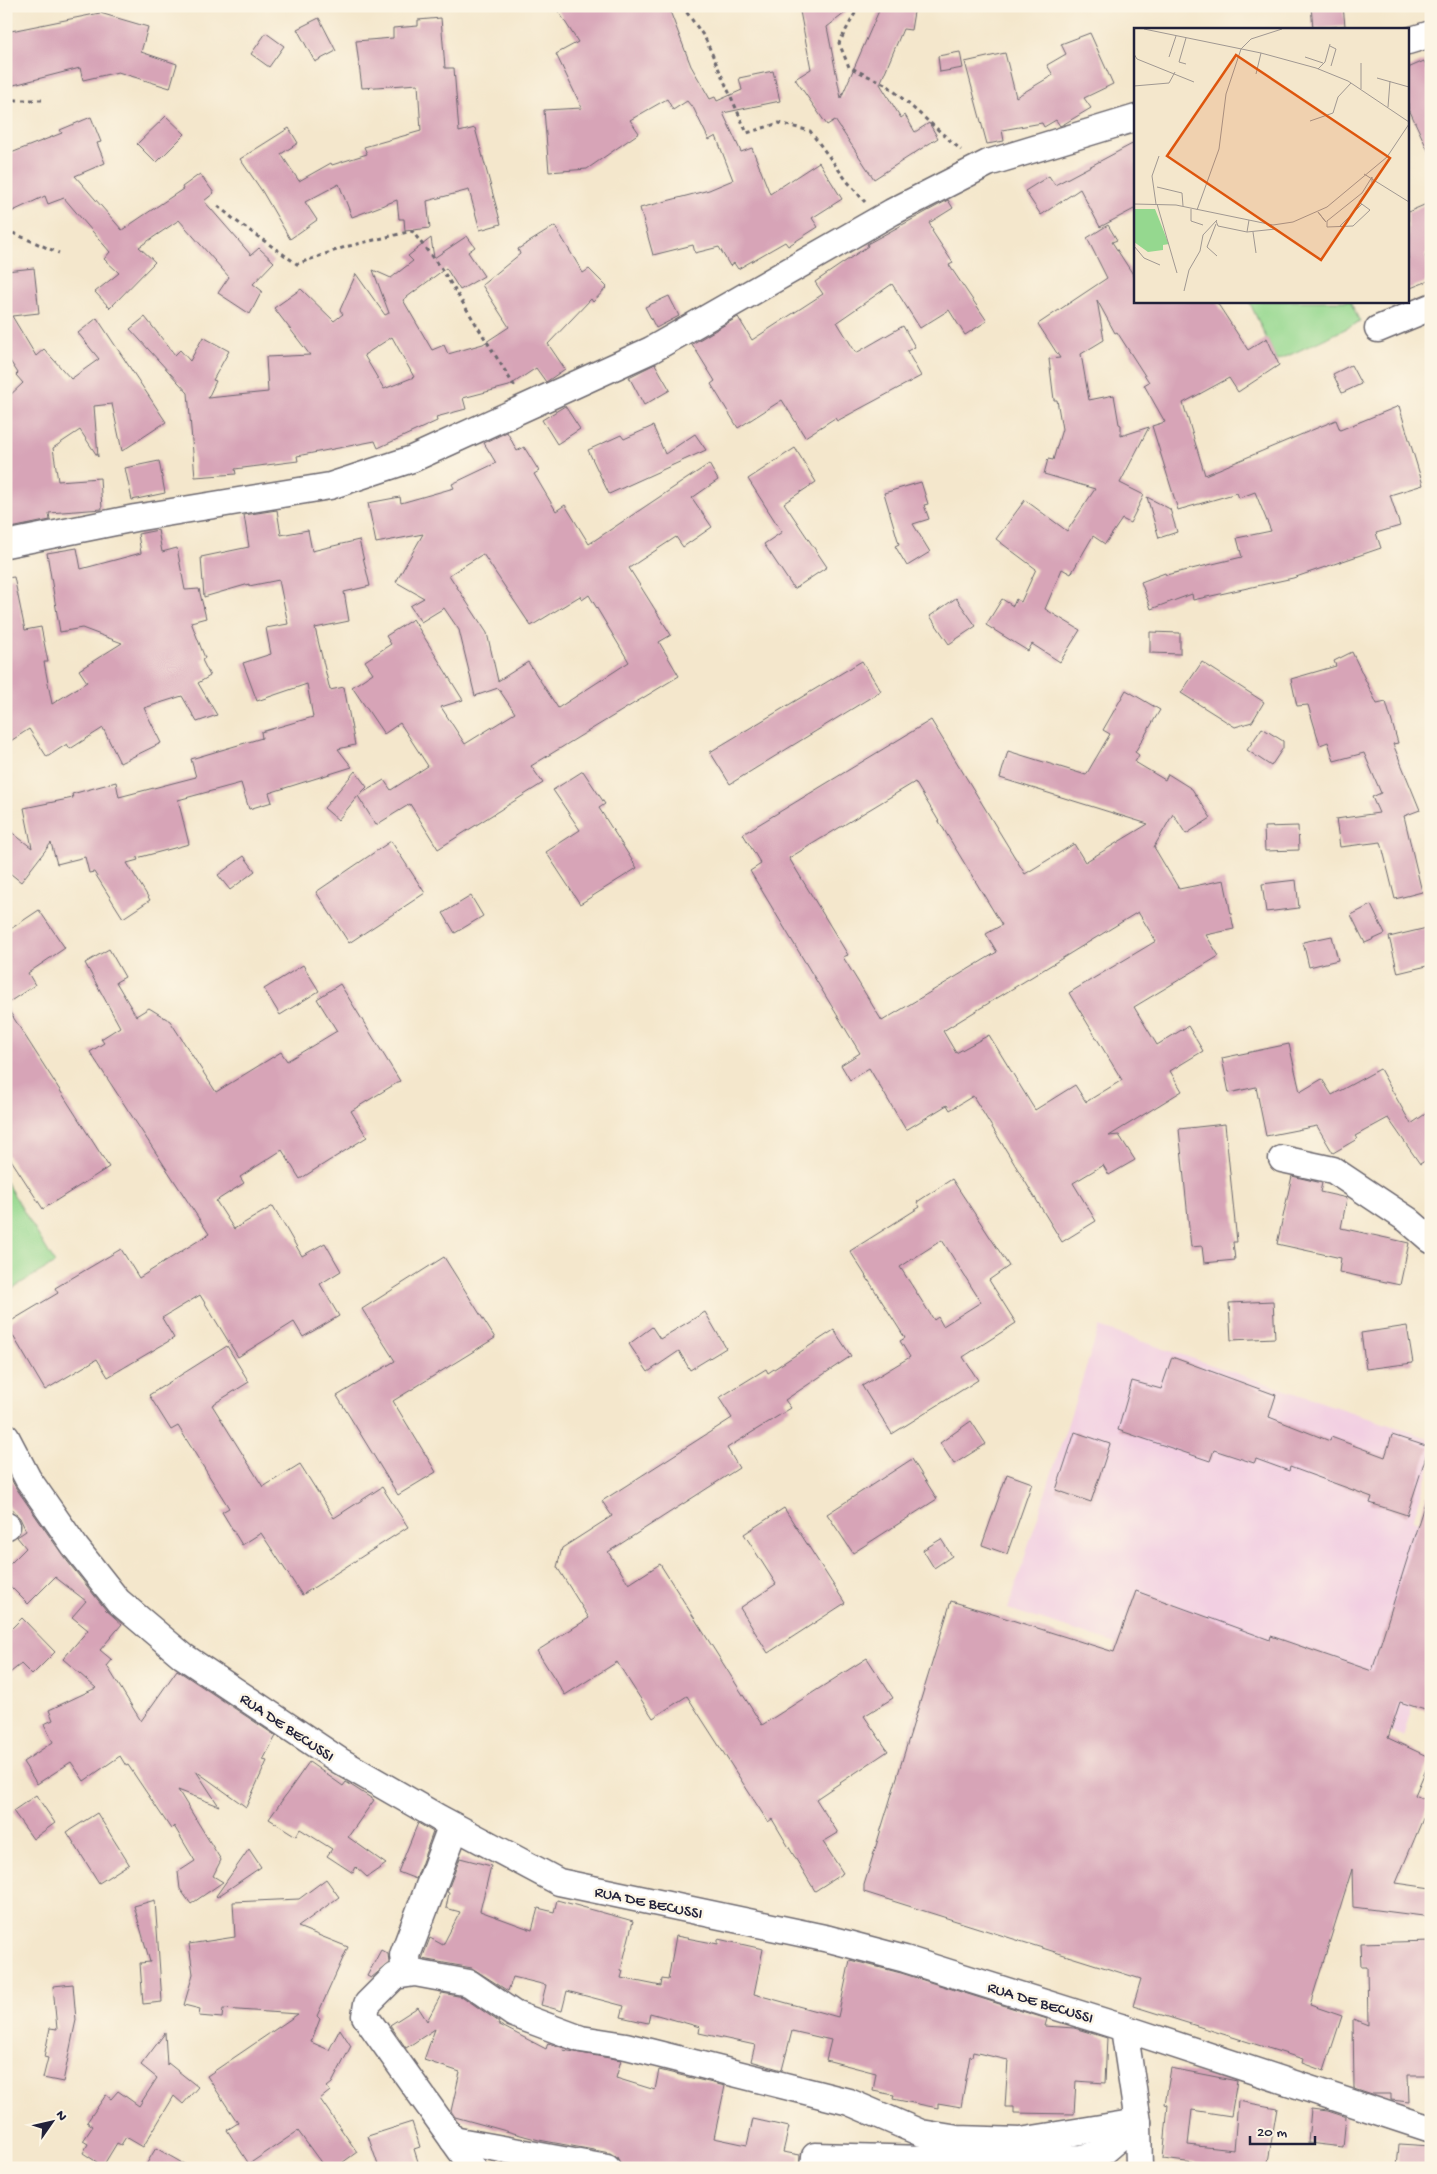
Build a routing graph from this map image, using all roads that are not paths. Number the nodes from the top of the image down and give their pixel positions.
1 (1431, 34) edge
2 (1410, 40) edge
3 (1134, 119) edge
4 (1431, 307) edge
5 (1378, 329) dead end
6 (6, 544) edge
7 (1282, 1159) dead end
8 (1431, 1240) edge
9 (6, 1438) edge
10 (1124, 2028) junction
11 (1138, 2122) junction
12 (1431, 2130) edge
13 (453, 2140) junction
14 (473, 2168) edge
15 (607, 2168) edge
16 (814, 2168) edge
17 (1139, 2168) edge

1 - 2 street
3 - 6 street
4 - 5 street
7 - 8 street
9 - 10 street, RUA DE BECUSSI
10 - 11 street
10 - 12 street, RUA DE BECUSSI
11 - 13 street
11 - 16 street
11 - 17 street
13 - 14 street
13 - 15 street

